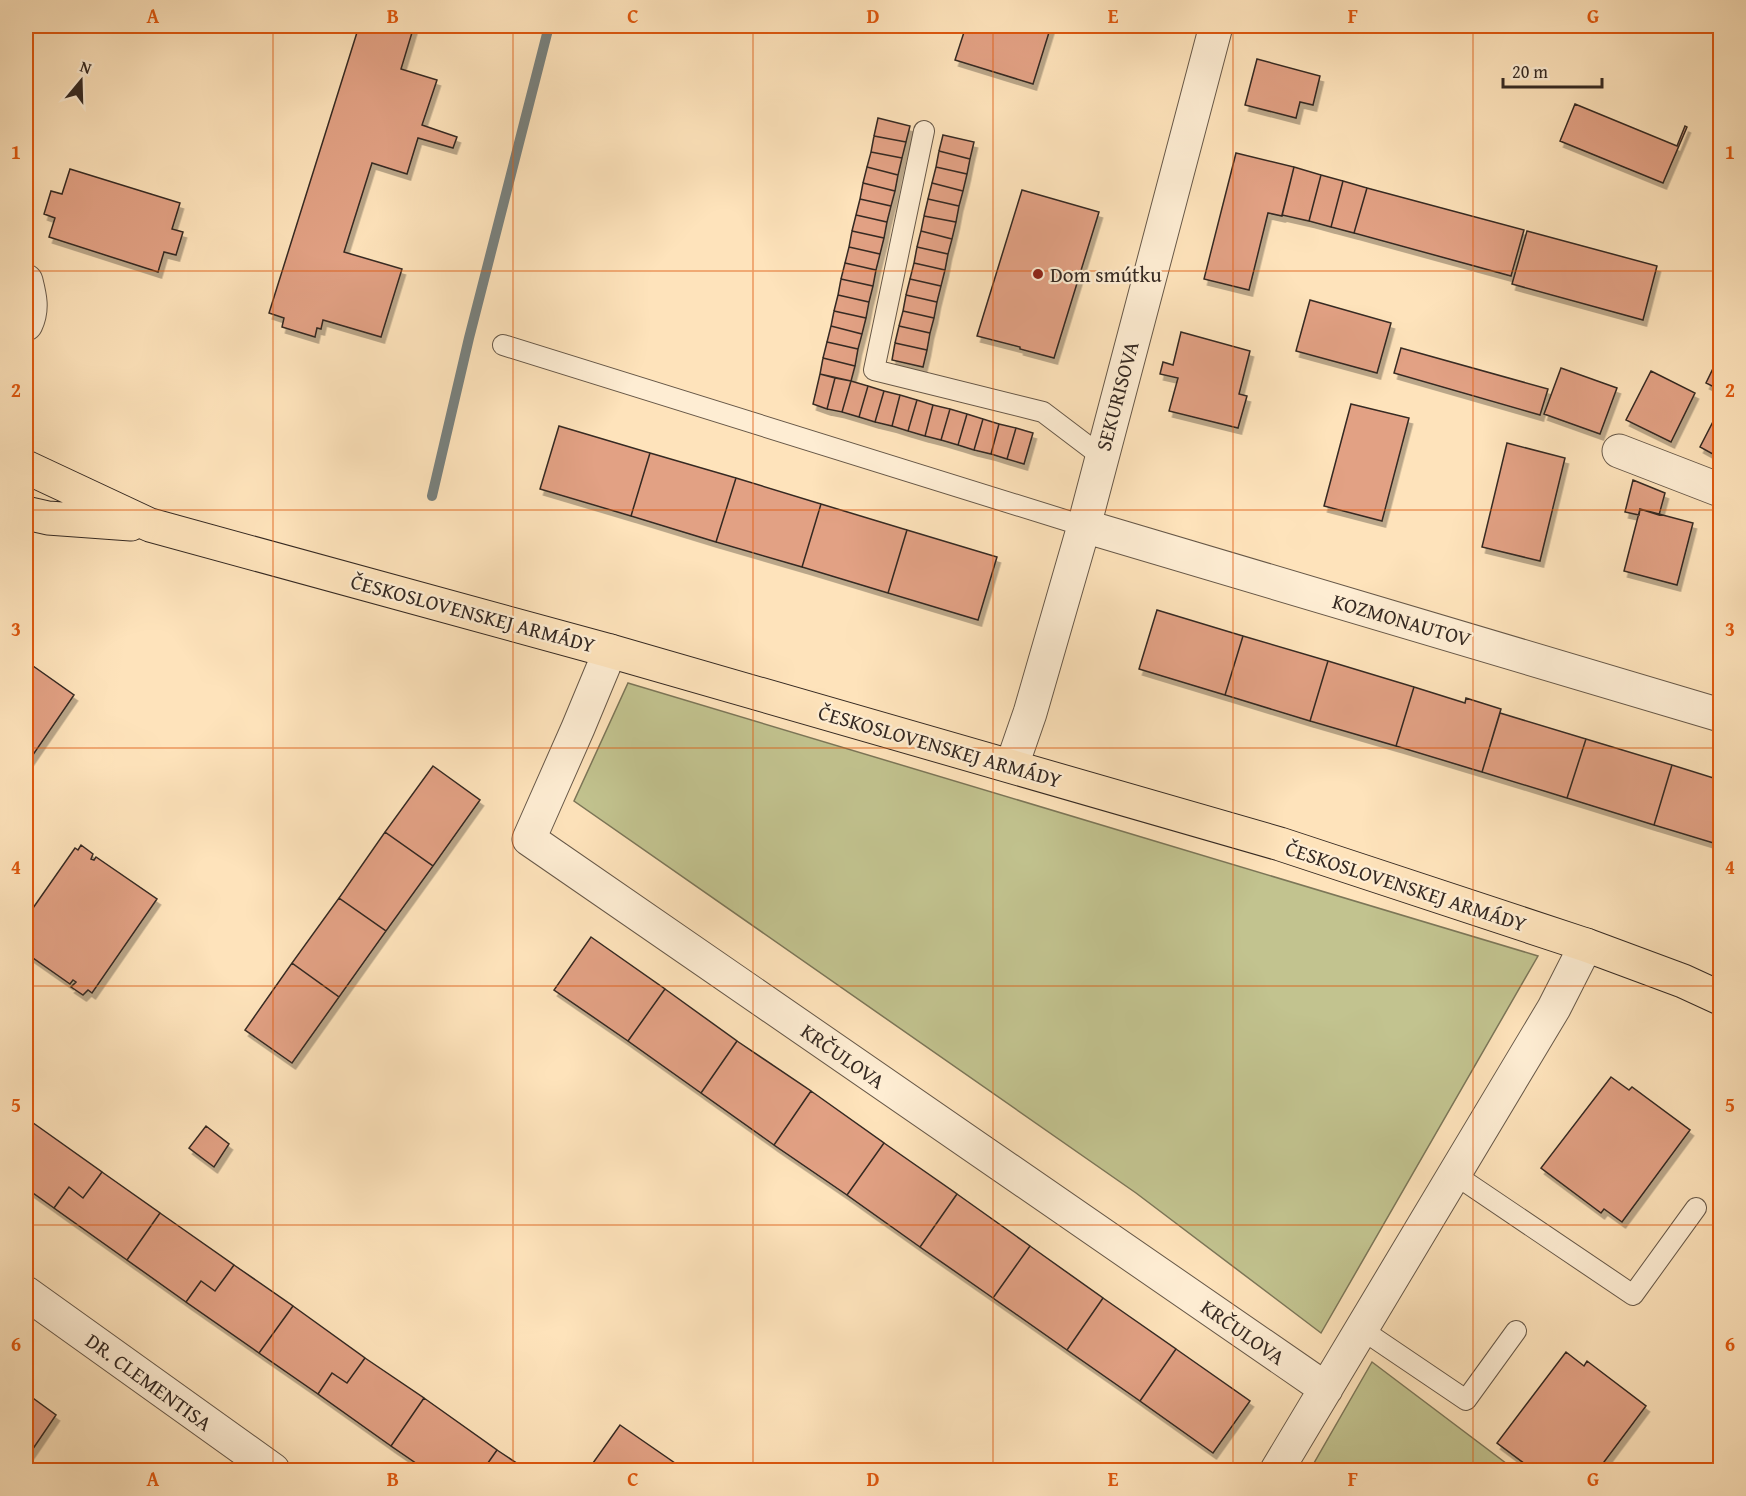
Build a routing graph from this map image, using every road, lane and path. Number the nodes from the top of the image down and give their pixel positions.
1 (1216, 26) edge
2 (924, 131) dead end
3 (26, 281) edge
4 (26, 323) edge
5 (503, 345) dead end
6 (1619, 451) dead end
7 (1101, 456) junction
8 (26, 467) edge
9 (1720, 490) edge
10 (26, 513) edge
11 (150, 525) junction
12 (1084, 526) junction
13 (610, 651) junction
14 (1720, 715) edge
15 (1012, 765) junction
16 (1586, 945) junction
17 (1720, 998) edge
18 (1455, 1174) junction
19 (1696, 1208) dead end
20 (26, 1293) edge
21 (1361, 1329) junction
22 (1516, 1331) dead end
23 (1326, 1389) junction
24 (273, 1470) edge
25 (1277, 1470) edge

1 - 7 street, SEKURISOVA
2 - 7 lane
3 - 4 street
5 - 12 lane
6 - 9 street
7 - 12 street, SEKURISOVA
8 - 11 main road, ČESKOSLOVENSKEJ ARMÁDY
10 - 11 main road, ČESKOSLOVENSKEJ ARMÁDY
11 - 13 main road, ČESKOSLOVENSKEJ ARMÁDY
12 - 14 street, KOZMONAUTOV
12 - 15 street, SEKURISOVA
13 - 15 main road, ČESKOSLOVENSKEJ ARMÁDY
13 - 23 street, KRČULOVA
15 - 16 main road, ČESKOSLOVENSKEJ ARMÁDY
16 - 17 main road, ČESKOSLOVENSKEJ ARMÁDY
16 - 18 street
18 - 19 lane
18 - 21 street
20 - 24 street, DR. CLEMENTISA
21 - 22 lane
21 - 23 street
23 - 25 street

